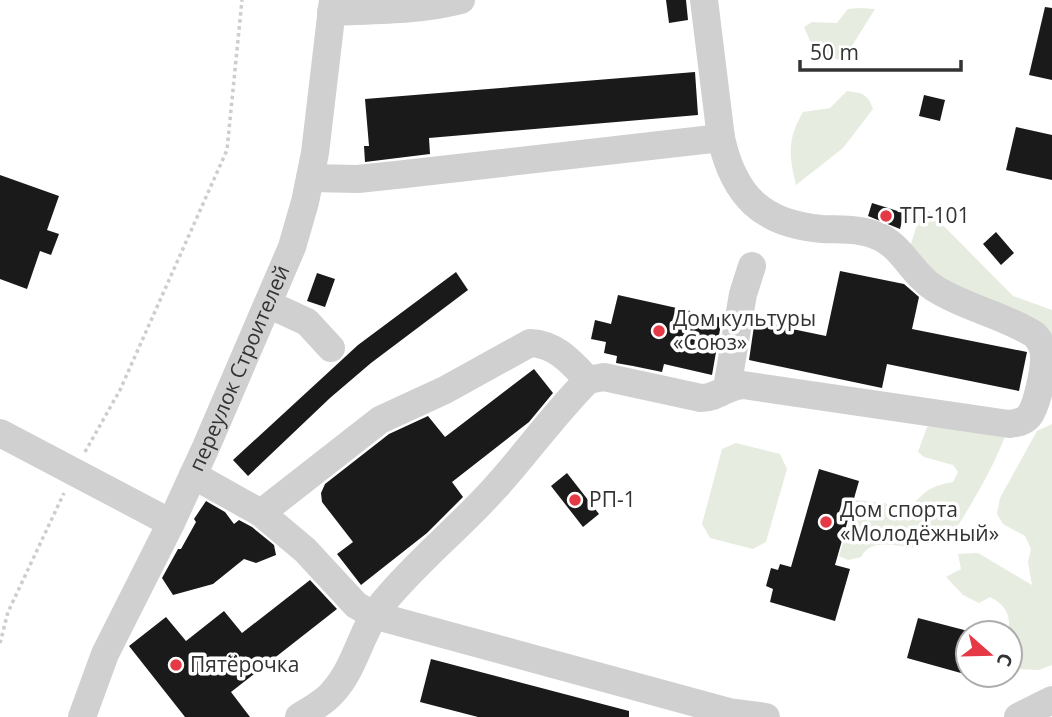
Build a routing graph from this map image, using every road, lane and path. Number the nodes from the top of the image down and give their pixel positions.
1 (242, 0) edge
2 (461, 0) edge
3 (704, 0) edge
4 (332, 6) edge
5 (721, 138) junction
6 (310, 178) junction
7 (752, 265) dead end
8 (268, 303) junction
9 (331, 348) dead end
10 (588, 380) junction
11 (727, 388) junction
12 (0, 432) edge
13 (74, 471) junction
14 (193, 475) junction
15 (261, 513) junction
16 (171, 523) junction
17 (373, 615) junction
18 (0, 643) edge
19 (1052, 700) edge
20 (82, 717) edge
21 (299, 717) edge
22 (766, 717) edge
23 (1018, 717) edge

1 - 13 path
2 - 4 street
3 - 5 street
4 - 6 street, переулок Строителей
5 - 6 street
5 - 11 street
6 - 8 street, переулок Строителей
7 - 11 street
8 - 9 street
8 - 14 street, переулок Строителей
10 - 11 street
10 - 15 street
10 - 17 street
12 - 13 street
13 - 16 street
13 - 18 path
14 - 15 street
14 - 16 street, переулок Строителей
15 - 17 street
16 - 20 street, переулок Строителей
17 - 21 street
17 - 22 street
19 - 23 street

